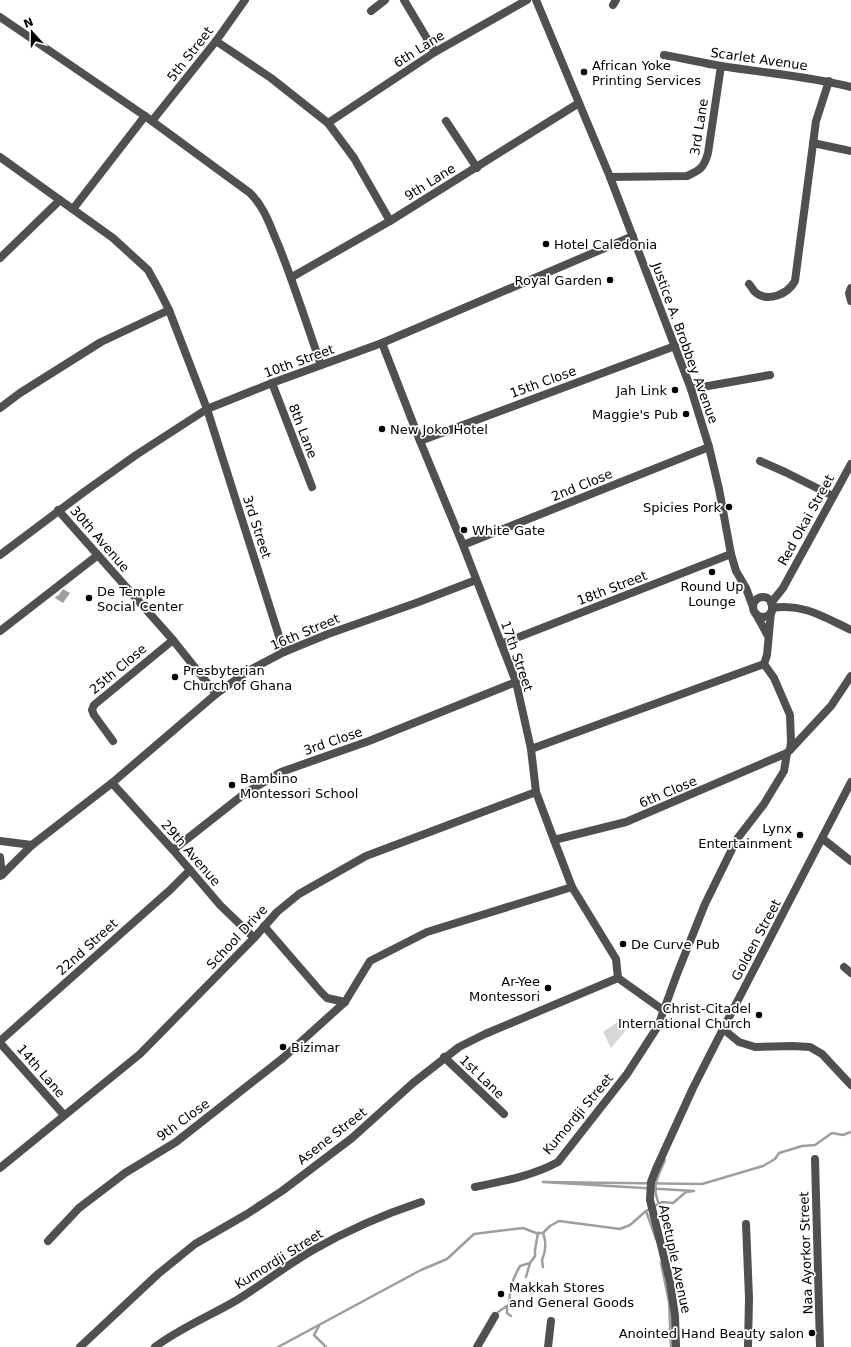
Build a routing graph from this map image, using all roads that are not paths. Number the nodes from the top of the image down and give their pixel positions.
1 (245, 0) edge
2 (385, 0) edge
3 (404, 0) edge
4 (527, 0) edge
5 (536, 0) edge
6 (371, 11) dead end
7 (0, 17) edge
8 (216, 41) junction
9 (435, 52) junction
10 (664, 55) dead end
11 (721, 66) junction
12 (829, 81) junction
13 (851, 87) edge
14 (579, 103) junction
15 (149, 119) junction
16 (446, 121) dead end
17 (328, 123) junction
18 (813, 143) junction
19 (851, 151) edge
20 (0, 157) edge
21 (477, 168) junction
22 (610, 177) junction
23 (60, 200) junction
24 (73, 209) junction
25 (390, 221) junction
26 (633, 236) junction
27 (0, 258) edge
28 (292, 277) junction
29 (749, 284) dead end
30 (851, 288) edge
31 (851, 301) edge
32 (169, 310) junction
33 (382, 343) junction
34 (675, 346) junction
35 (321, 365) junction
36 (770, 375) dead end
37 (272, 383) junction
38 (692, 389) junction
39 (0, 408) edge
40 (207, 409) junction
41 (420, 441) junction
42 (709, 447) junction
43 (760, 461) dead end
44 (851, 464) edge
45 (312, 487) dead end
46 (833, 496) junction
47 (58, 510) junction
48 (463, 545) junction
49 (731, 554) junction
50 (0, 555) edge
51 (98, 555) junction
52 (476, 580) junction
53 (746, 588) junction
54 (783, 588) junction
55 (762, 598) junction
56 (772, 608) junction
57 (754, 610) junction
58 (851, 630) edge
59 (0, 631) edge
60 (768, 636) junction
61 (173, 640) junction
62 (501, 644) junction
63 (284, 652) junction
64 (764, 664) junction
65 (851, 676) edge
66 (516, 682) junction
67 (216, 694) junction
68 (113, 741) dead end
69 (531, 749) junction
70 (789, 752) junction
71 (851, 782) edge
72 (112, 783) junction
73 (536, 792) junction
74 (823, 839) junction
75 (554, 840) junction
76 (0, 841) edge
77 (32, 845) junction
78 (173, 850) junction
79 (0, 857) edge
80 (851, 861) edge
81 (190, 870) junction
82 (1, 876) edge
83 (572, 887) junction
84 (264, 926) junction
85 (254, 938) junction
86 (844, 967) dead end
87 (851, 974) edge
88 (618, 978) junction
89 (345, 1002) junction
90 (663, 1010) junction
91 (723, 1029) junction
92 (0, 1042) edge
93 (444, 1057) junction
94 (851, 1085) edge
95 (504, 1114) dead end
96 (64, 1115) junction
97 (815, 1159) dead end
98 (0, 1168) edge
99 (475, 1187) dead end
100 (650, 1200) joint
101 (421, 1202) dead end
102 (746, 1224) dead end
103 (48, 1241) dead end
104 (495, 1316) dead end
105 (550, 1321) dead end
106 (80, 1347) edge
107 (156, 1347) edge
108 (477, 1347) edge
109 (548, 1347) edge
110 (676, 1347) edge
111 (748, 1347) edge
112 (820, 1347) edge

1 - 8 street, 5th Street
2 - 6 street
3 - 9 street
4 - 9 street, 6th Lane
5 - 14 street, Justice A. Brobbey Avenue
7 - 15 street
8 - 15 street, 5th Street
8 - 17 street
9 - 17 street, 6th Lane
10 - 11 street, Scarlet Avenue
11 - 12 street, Scarlet Avenue
11 - 22 street, 3rd Lane
12 - 13 street, Scarlet Avenue
12 - 18 street
14 - 21 street, 9th Lane
14 - 22 street, Justice A. Brobbey Avenue
15 - 24 street, 5th Street
15 - 28 street
16 - 21 street
17 - 25 street
18 - 19 street
18 - 29 street
20 - 23 street, 3rd Street
21 - 25 street, 9th Lane
22 - 26 street, Justice A. Brobbey Avenue
23 - 24 street, 3rd Street
23 - 27 street
24 - 32 street, 3rd Street
25 - 28 street, 9th Lane
26 - 33 street, 10th Street
26 - 34 street, Justice A. Brobbey Avenue
28 - 35 street
30 - 31 street
32 - 39 street
32 - 40 street, 3rd Street
33 - 35 street, 10th Street
33 - 41 street, 17th Street
34 - 38 street, Justice A. Brobbey Avenue
34 - 41 street, 15th Close
35 - 37 street, 10th Street
36 - 38 street
37 - 40 street, 10th Street
37 - 45 street, 8th Lane
38 - 42 street, Justice A. Brobbey Avenue
40 - 47 street, 10th Street
40 - 63 street, 3rd Street
41 - 48 street, 17th Street
42 - 48 street, 2nd Close
42 - 49 street, Justice A. Brobbey Avenue
43 - 46 street
44 - 46 street, Red Okai Street
46 - 54 street, Red Okai Street
47 - 50 street, 10th Street
47 - 51 street, 30th Avenue
48 - 52 street, 17th Street
49 - 53 street, Justice A. Brobbey Avenue
49 - 62 street, 18th Street
51 - 59 street
51 - 61 street, 30th Avenue
52 - 62 street, 17th Street
52 - 63 street, 16th Street
53 - 55 street, Justice A. Brobbey Avenue
53 - 57 street, Justice A. Brobbey Avenue
54 - 55 street
54 - 56 street, Red Okai Street
55 - 56 street
55 - 57 street
56 - 57 street
56 - 58 street
56 - 60 street
57 - 60 street, Justice A. Brobbey Avenue
60 - 64 street
61 - 67 street, 30th Avenue
61 - 68 street, 25th Close
62 - 66 street, 17th Street
63 - 67 street, 16th Street
64 - 69 street
64 - 70 street
65 - 70 street
66 - 69 street, 17th Street
66 - 78 street, 3rd Close
67 - 72 street, 16th Street
69 - 73 street, 17th Street
70 - 75 street, 6th Close
70 - 90 street, Kumordji Street
71 - 74 street, Golden Street
72 - 77 street, 16th Street
72 - 78 street, 29th Avenue
73 - 75 street, 17th Street
73 - 84 street, School Drive
74 - 80 street
74 - 91 street, Golden Street
75 - 83 street, 17th Street
76 - 77 street
77 - 82 street, 16th Street
78 - 81 street, 29th Avenue
79 - 82 street, 16th Street
81 - 85 street, 29th Avenue
81 - 92 street, 22nd Street
83 - 88 street, 17th Street
83 - 89 street, 9th Close
84 - 85 street, School Drive
84 - 89 street
85 - 96 street, School Drive
86 - 87 street
88 - 90 street
88 - 93 street, Asene Street
89 - 103 street, 9th Close
90 - 99 street, Kumordji Street
91 - 94 street
91 - 100 street, Golden Street
92 - 96 street, 14th Lane
93 - 95 street, 1st Lane
93 - 106 street, Asene Street
96 - 98 street, School Drive
97 - 112 street, Naa Ayorkor Street
100 - 110 street, Apetuple Avenue
101 - 107 street, Kumordji Street
102 - 111 street
104 - 108 street
105 - 109 street

